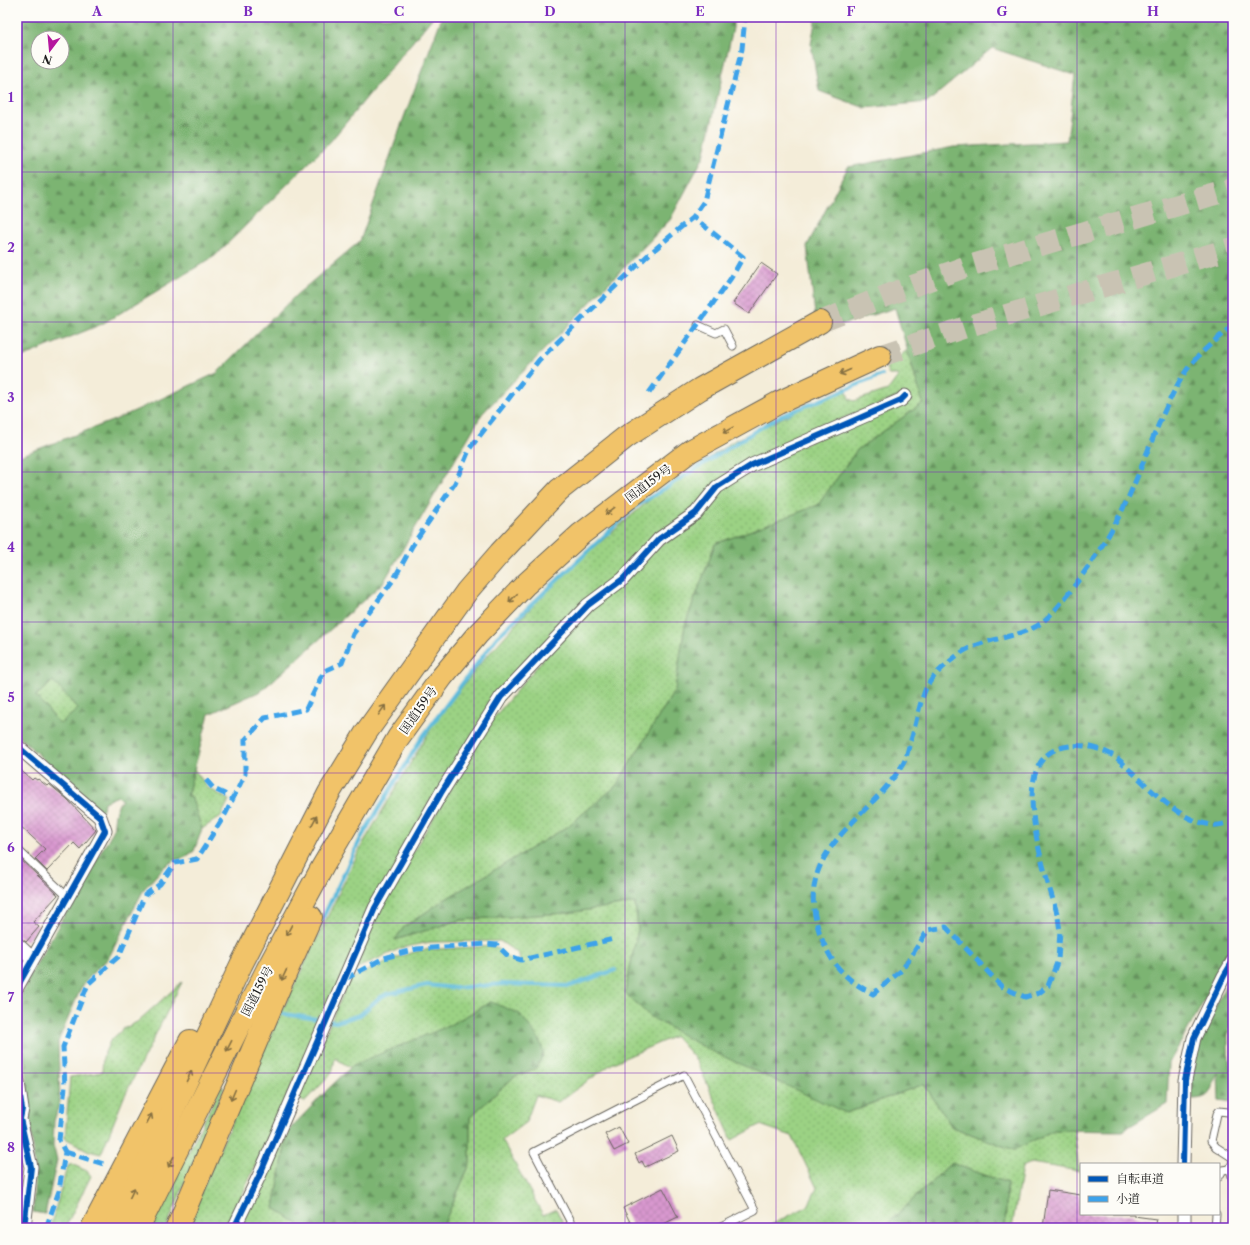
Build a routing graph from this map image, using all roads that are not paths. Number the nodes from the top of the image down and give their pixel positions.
1 (820, 322) tunnel mouth
2 (698, 324) dead end
3 (733, 346) dead end
4 (880, 356) tunnel mouth
5 (905, 396) dead end
6 (398, 738) junction
7 (17, 746) edge
8 (302, 842) junction
9 (17, 849) edge
10 (68, 898) junction
11 (17, 944) edge
12 (32, 958) junction
13 (1233, 961) edge
14 (17, 987) edge
15 (17, 1076) edge
16 (1228, 1112) dead end
17 (19, 1118) edge
18 (1233, 1160) edge
19 (1183, 1163) edge
20 (1230, 1169) junction
21 (1220, 1175) edge
22 (1233, 1180) edge
23 (1184, 1215) edge
24 (1216, 1215) edge
25 (22, 1221) edge
26 (570, 1221) dead end
27 (92, 1228) edge
28 (115, 1228) edge
29 (138, 1228) edge
30 (177, 1228) edge
31 (234, 1228) edge
32 (719, 1228) edge
33 (1184, 1228) edge
34 (1215, 1228) edge

8 -> 1 highway, 国道159号
2 - 3 lane
4 -> 6 highway, 国道159号
5 - 31 street
6 -> 29 highway, 国道159号
6 -> 30 highway
7 - 10 street
27 -> 8 highway
28 -> 8 highway, 国道159号
9 - 10 lane
10 - 12 street
11 - 12 street
12 - 14 street
13 - 19 street
15 - 17 street
16 - 18 lane
17 - 25 street
18 - 20 lane
20 - 21 lane
20 - 22 lane
23 - 33 street
24 - 34 lane
26 - 32 lane

